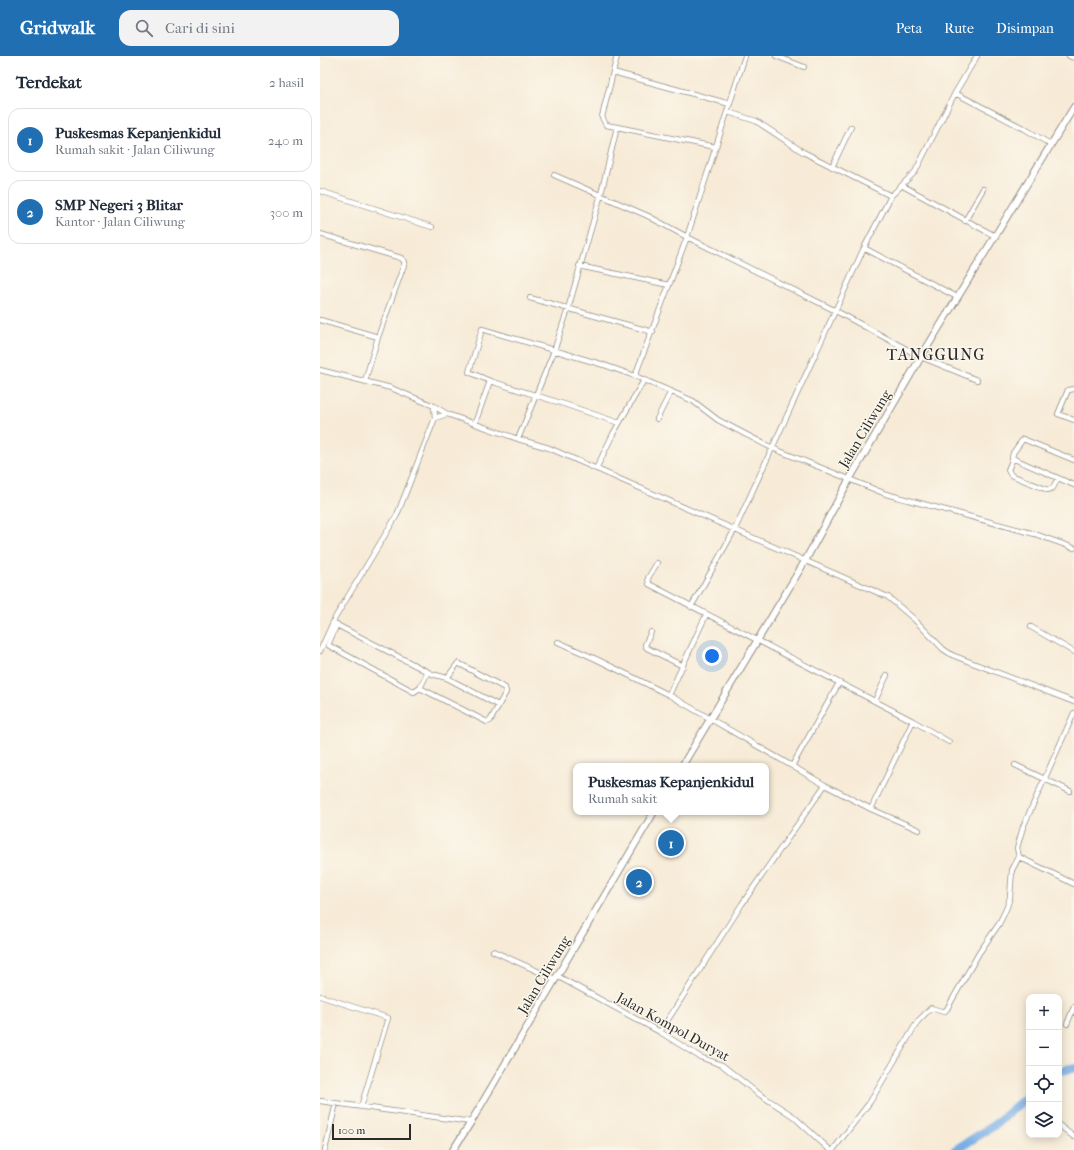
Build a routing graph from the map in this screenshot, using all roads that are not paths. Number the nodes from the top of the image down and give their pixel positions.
1 (617, 56) edge
2 (745, 56) edge
3 (776, 56) edge
4 (977, 56) edge
5 (1069, 56) edge
6 (1074, 58) edge
7 (804, 67) dead end
8 (613, 72) junction
9 (955, 93) junction
10 (730, 104) junction
11 (1074, 107) edge
12 (728, 112) junction
13 (617, 127) junction
14 (851, 127) dead end
15 (1050, 144) junction
16 (715, 147) junction
17 (832, 167) junction
18 (554, 174) dead end
19 (903, 186) junction
20 (983, 189) dead end
21 (320, 191) edge
22 (601, 194) junction
23 (891, 196) junction
24 (965, 221) junction
25 (432, 227) dead end
26 (320, 234) edge
27 (995, 236) junction
28 (687, 237) junction
29 (864, 248) junction
30 (579, 266) junction
31 (669, 285) junction
32 (957, 297) junction
33 (530, 298) dead end
34 (568, 309) junction
35 (836, 312) junction
36 (320, 320) edge
37 (653, 332) junction
38 (378, 337) junction
39 (554, 351) junction
40 (921, 357) junction
41 (320, 370) edge
42 (635, 376) junction
43 (644, 380) junction
44 (978, 380) dead end
45 (364, 381) junction
46 (490, 381) junction
47 (1074, 389) edge
48 (671, 391) junction
49 (536, 395) junction
50 (434, 406) junction
51 (448, 414) junction
52 (435, 418) junction
53 (657, 419) dead end
54 (1074, 420) edge
55 (475, 423) junction
56 (619, 423) junction
57 (518, 439) junction
58 (772, 448) junction
59 (1013, 458) junction
60 (1074, 460) edge
61 (596, 469) junction
62 (1058, 478) junction
63 (849, 480) junction
64 (1074, 485) edge
65 (735, 529) junction
66 (1074, 548) edge
67 (805, 561) junction
68 (657, 563) dead end
69 (691, 607) junction
70 (706, 615) junction
71 (335, 623) junction
72 (1031, 627) dead end
73 (652, 632) dead end
74 (756, 640) junction
75 (558, 642) dead end
76 (320, 651) edge
77 (1074, 652) edge
78 (683, 666) junction
79 (430, 673) junction
80 (887, 675) dead end
81 (447, 678) junction
82 (839, 683) junction
83 (422, 689) junction
84 (669, 695) junction
85 (875, 701) junction
86 (1074, 702) edge
87 (498, 705) junction
88 (1074, 713) edge
89 (710, 718) junction
90 (913, 721) junction
91 (949, 742) dead end
92 (684, 763) edge
93 (1015, 765) dead end
94 (792, 766) junction
95 (1043, 779) junction
96 (824, 785) junction
97 (1070, 791) dead end
98 (871, 809) junction
99 (652, 815) edge
100 (919, 830) dead end
101 (1019, 857) junction
102 (1072, 883) edge
103 (493, 951) dead end
104 (556, 977) junction
105 (320, 996) edge
106 (1074, 1007) edge
107 (1072, 1016) edge
108 (1067, 1024) dead end
109 (660, 1032) junction
110 (320, 1101) edge
111 (336, 1103) junction
112 (361, 1107) junction
113 (471, 1122) junction
114 (1062, 1127) edge
115 (1074, 1137) edge
116 (325, 1150) edge
117 (453, 1150) edge
118 (832, 1150) edge

1 - 8 street
2 - 10 street
3 - 7 street
4 - 9 street
5 - 6 street
8 - 10 street
8 - 13 street
9 - 15 street
9 - 19 street
10 - 12 street
11 - 15 main road, Jalan Ciliwung
12 - 16 street
12 - 17 street
13 - 16 street
13 - 22 street
14 - 17 street
15 - 27 main road, Jalan Ciliwung
16 - 28 street
17 - 23 street
18 - 22 street
19 - 23 street
19 - 24 street
20 - 24 street
21 - 25 street
22 - 28 street
22 - 30 street
23 - 29 street
24 - 27 street
26 - 38 street
27 - 32 main road, Jalan Ciliwung
28 - 31 street
28 - 35 street
29 - 32 street
29 - 35 street
30 - 31 street
30 - 34 street
31 - 37 street
32 - 40 main road, Jalan Ciliwung
33 - 34 street
34 - 37 street
34 - 39 street
35 - 40 street
35 - 58 street
36 - 38 street
37 - 42 street
38 - 45 street
39 - 42 street
39 - 46 street
39 - 49 street
40 - 44 street
40 - 63 main road, Jalan Ciliwung
41 - 45 street
42 - 43 street
43 - 48 street
43 - 56 street
45 - 50 street
46 - 49 street
46 - 55 street
47 - 54 street
48 - 53 street
48 - 58 street
49 - 56 street
49 - 57 street
50 - 51 street
50 - 52 street
51 - 52 street
51 - 55 street
52 - 71 street
55 - 57 street
56 - 61 street
57 - 61 street
58 - 63 street
58 - 65 street
59 - 60 street
59 - 62 street
59 - 62 street
61 - 65 street
62 - 64 street
63 - 66 street
63 - 67 main road, Jalan Ciliwung
65 - 67 street
65 - 69 street
67 - 74 main road, Jalan Ciliwung
67 - 86 street
68 - 69 street
69 - 70 street
70 - 74 street
70 - 78 street
71 - 76 street
71 - 79 street
71 - 83 street
72 - 77 street
73 - 78 street
74 - 82 street
74 - 89 main road, Jalan Ciliwung
75 - 84 street
78 - 84 street
79 - 81 street
79 - 83 street
80 - 85 street
81 - 87 street
81 - 87 street
82 - 85 street
82 - 94 street
83 - 87 street
84 - 89 street
85 - 90 street
88 - 95 street
89 - 92 main road, Jalan Ciliwung
89 - 94 street
90 - 91 street
90 - 98 street
93 - 95 street
94 - 96 street
95 - 97 street
95 - 101 street
96 - 98 street
96 - 109 street
98 - 100 street
99 - 104 main road, Jalan Ciliwung
101 - 102 street
101 - 118 street
103 - 104 street, Jalan Kompol Duryat
104 - 109 street, Jalan Kompol Duryat
104 - 113 main road, Jalan Ciliwung
105 - 112 street
106 - 107 street
107 - 108 street
109 - 118 street, Jalan Kompol Duryat
110 - 111 street
111 - 112 street
111 - 116 street
112 - 113 street
113 - 117 main road, Jalan Ciliwung
114 - 115 street

